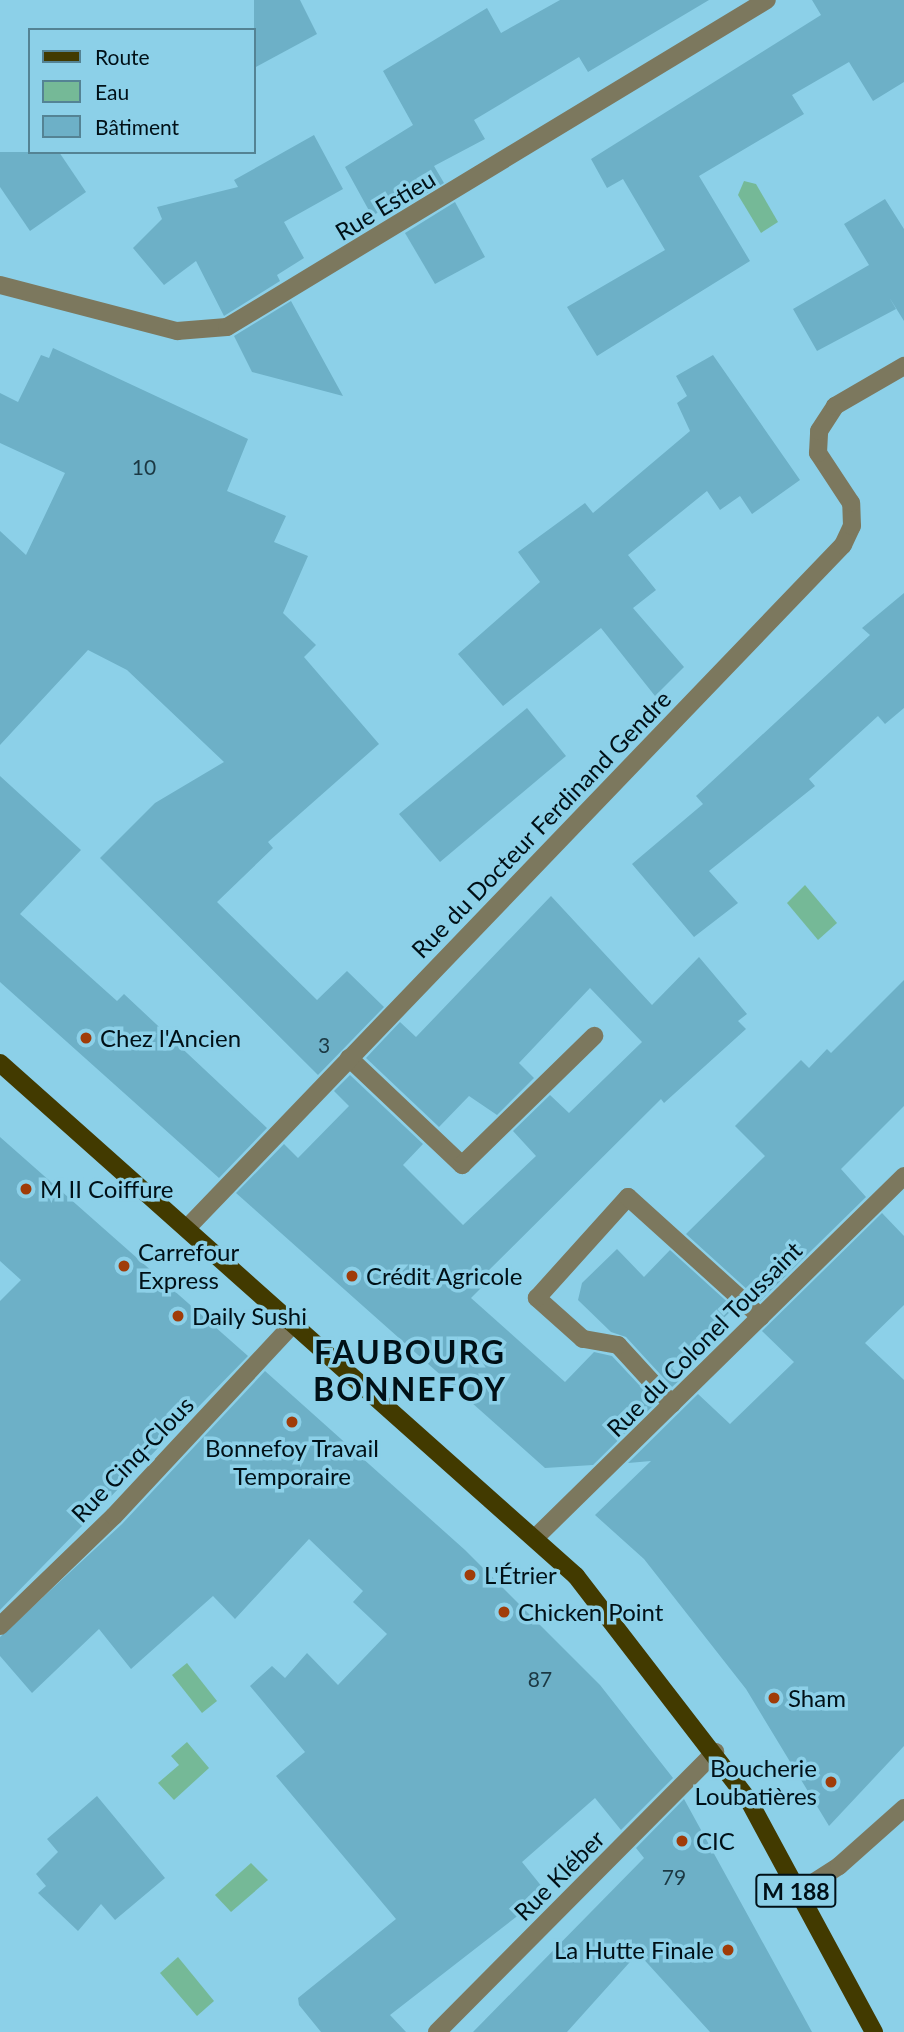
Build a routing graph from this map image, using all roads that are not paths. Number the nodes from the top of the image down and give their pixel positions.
1 (767, 0) edge
2 (0, 285) edge
3 (904, 366) edge
4 (594, 1036) dead end
5 (349, 1058) junction
6 (0, 1063) edge
7 (904, 1176) edge
8 (187, 1228) junction
9 (761, 1317) junction
10 (295, 1322) junction
11 (672, 1404) junction
12 (537, 1536) junction
13 (0, 1626) edge
14 (715, 1752) junction
15 (904, 1808) edge
16 (797, 1893) junction
17 (437, 2032) edge
18 (874, 2032) edge

1 - 2 street, Rue Estieu
3 - 5 street, Rue du Docteur Ferdinand Gendre
4 - 5 street
5 - 8 street, Rue du Docteur Ferdinand Gendre
6 - 8 main road, M 188
7 - 9 street, Rue du Colonel Toussaint
8 - 10 main road, M 188
9 - 11 street, Rue du Colonel Toussaint
9 - 11 street
10 - 12 main road, M 188
10 - 13 street, Rue Cinq-Clous
11 - 12 street, Rue du Colonel Toussaint
12 - 14 main road, M 188
14 - 16 main road, M 188
14 - 17 street, Rue Kléber
15 - 16 street
16 - 18 main road, M 188

